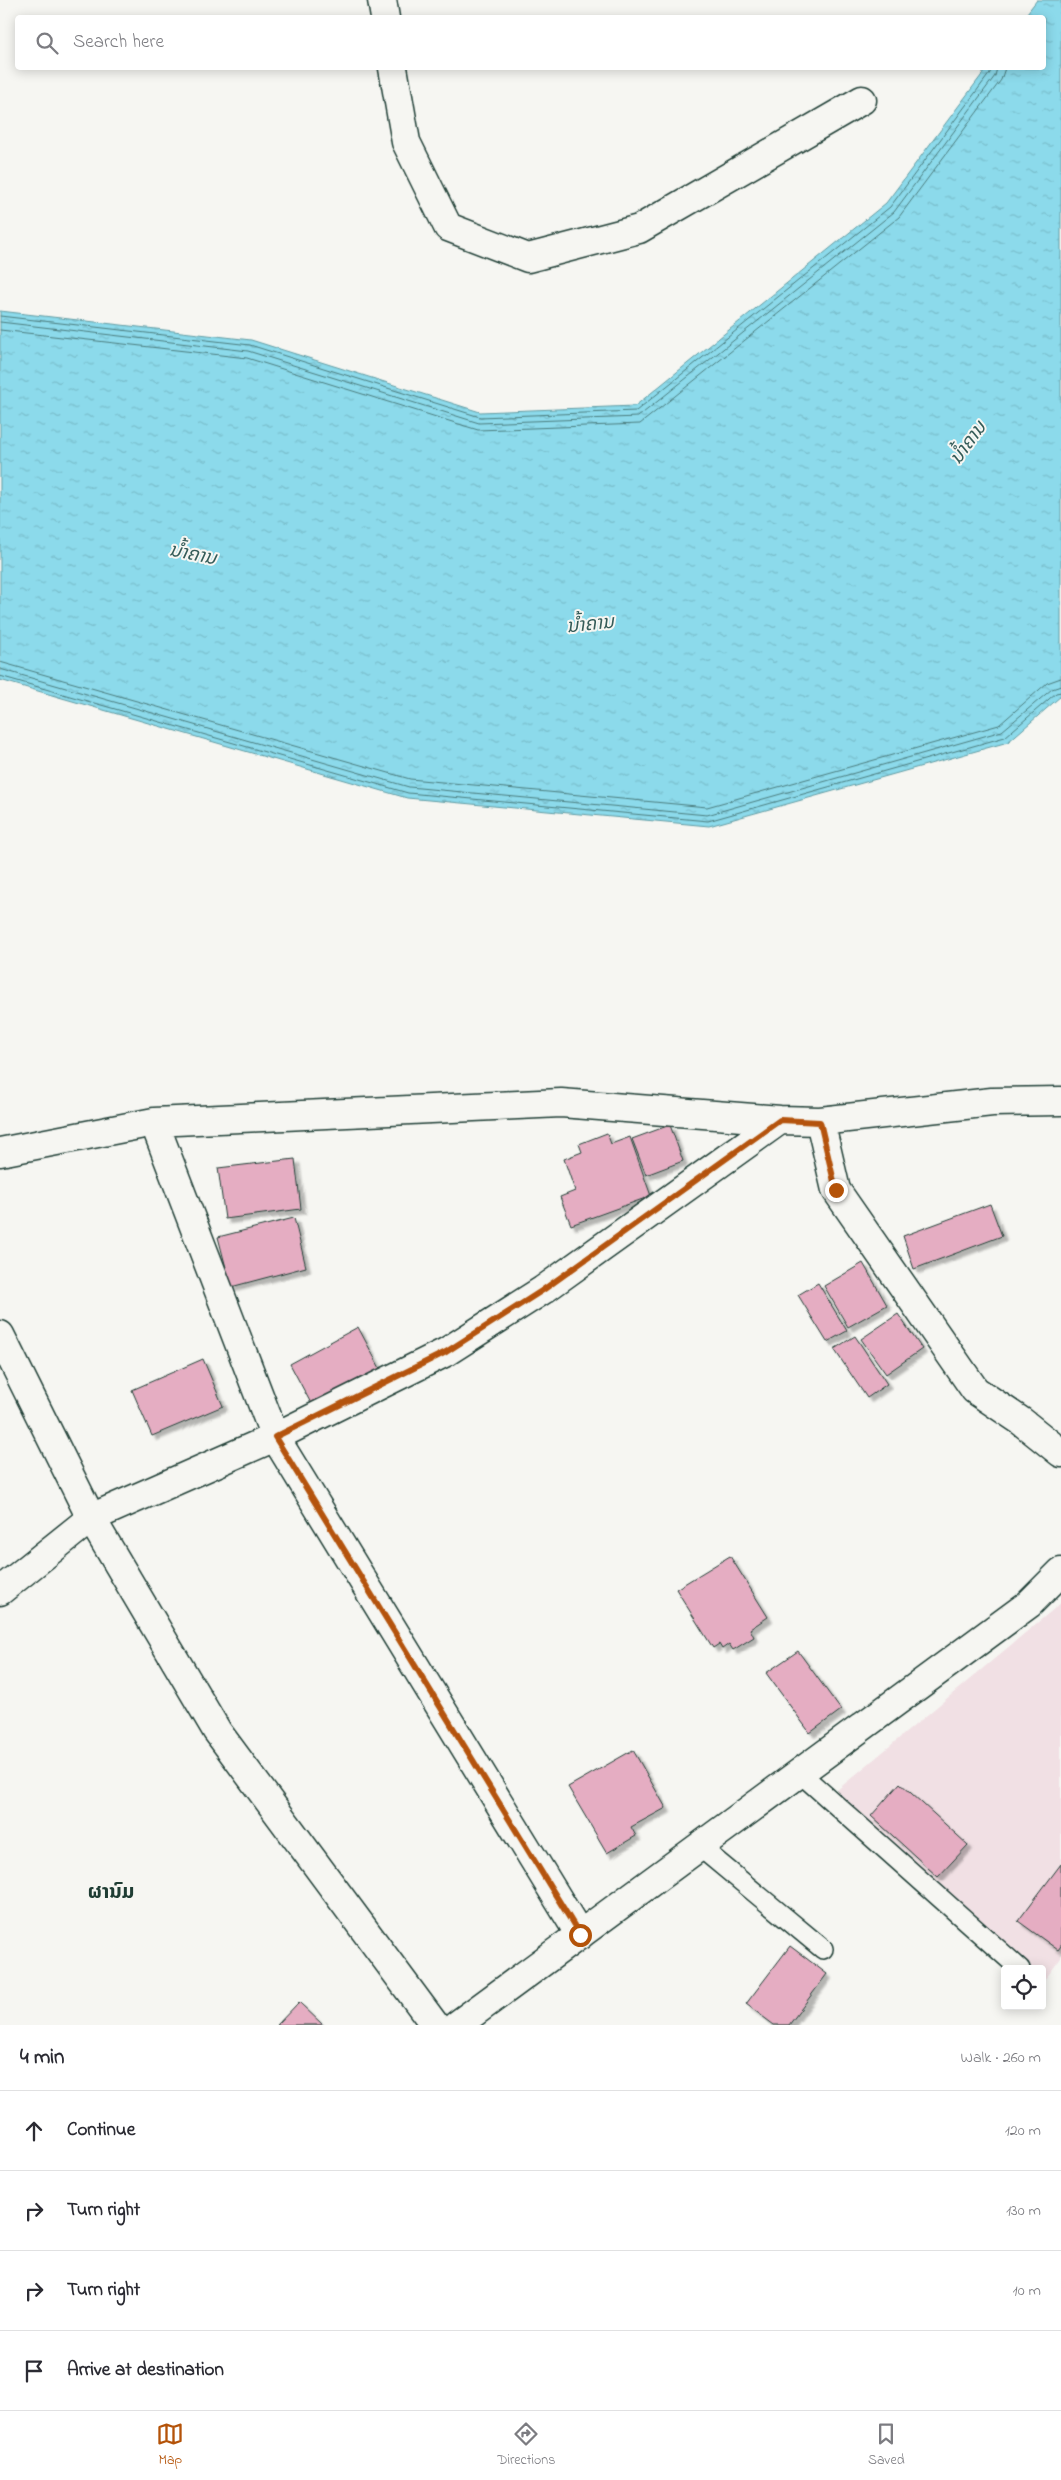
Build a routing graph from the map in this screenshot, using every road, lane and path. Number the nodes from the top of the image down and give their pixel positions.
1 (382, 0) edge
2 (384, 15) edge
3 (393, 70) edge
4 (862, 100) dead end
5 (1061, 1101) edge
6 (780, 1120) junction
7 (154, 1122) junction
8 (820, 1122) junction
9 (0, 1152) edge
10 (0, 1336) edge
11 (275, 1437) junction
12 (1061, 1453) edge
13 (91, 1518) junction
14 (1061, 1572) edge
15 (0, 1591) edge
16 (800, 1773) junction
17 (700, 1847) junction
18 (580, 1935) junction
19 (823, 1949) dead end
20 (1016, 1965) edge
21 (435, 2025) edge
22 (457, 2025) edge

1 - 2 street
3 - 4 street
5 - 8 street
6 - 7 street
6 - 8 street
6 - 11 street
7 - 9 street
7 - 11 street
8 - 12 street
10 - 13 street
11 - 13 street
11 - 18 street
13 - 15 street
13 - 21 street
14 - 16 street
16 - 17 street
16 - 20 lane
17 - 18 street
17 - 19 lane
18 - 22 street

